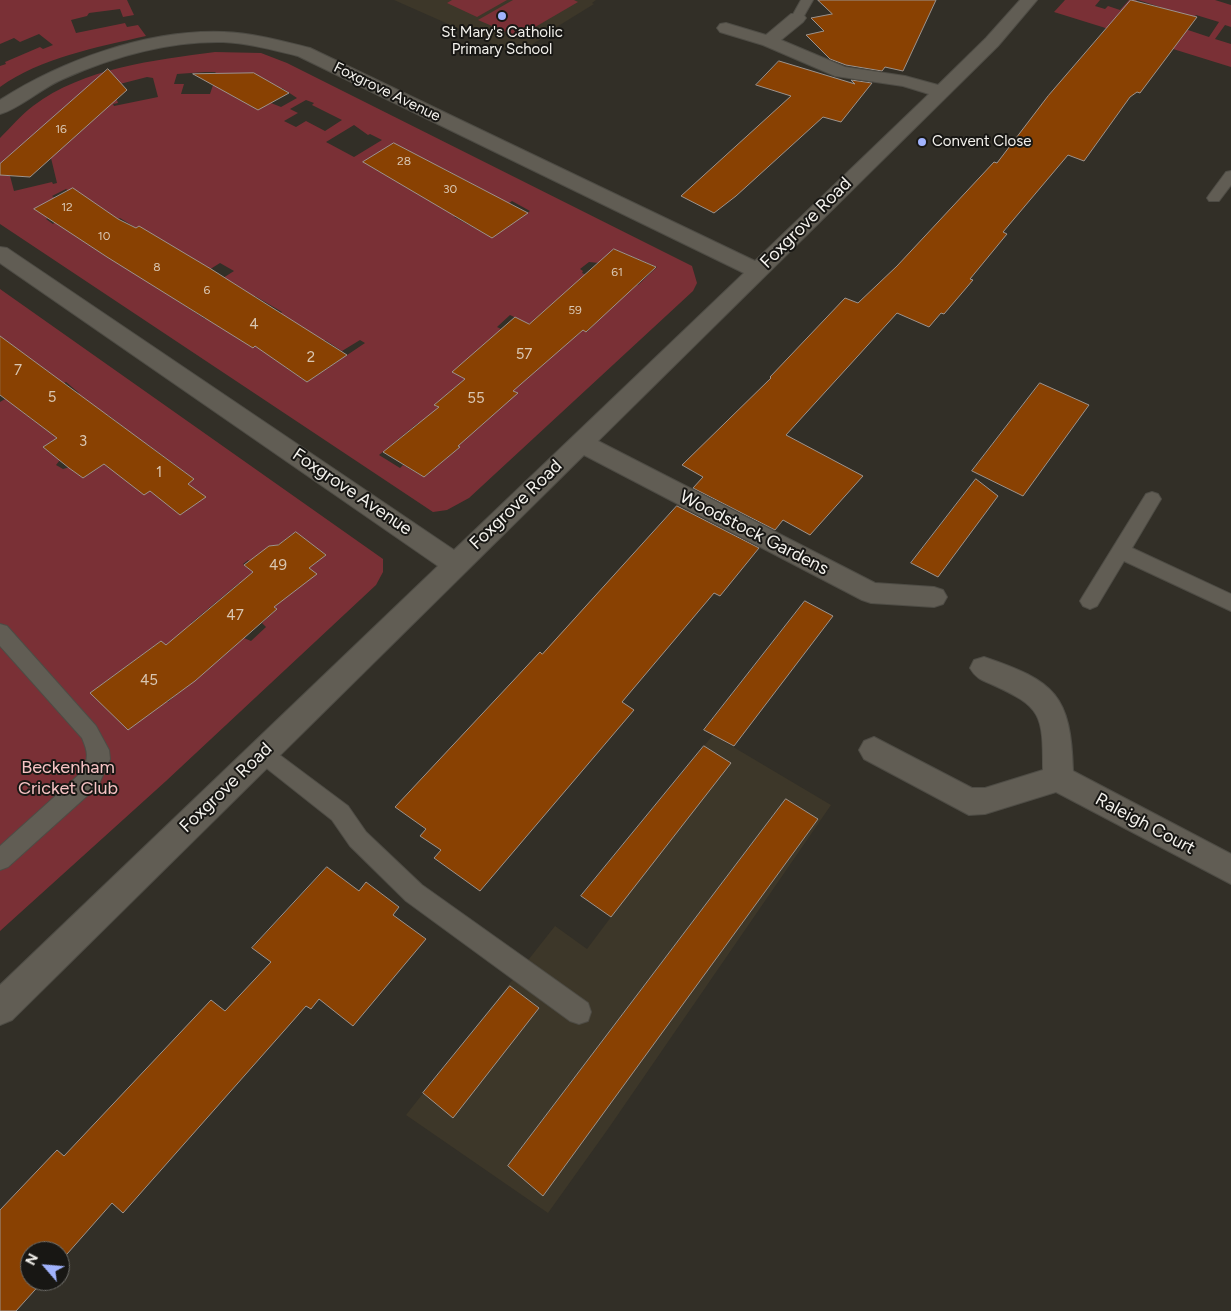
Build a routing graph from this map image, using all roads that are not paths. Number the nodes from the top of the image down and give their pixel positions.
1 (807, 0) edge
2 (1029, 0) edge
3 (797, 18) joint
4 (726, 28) dead end
5 (769, 41) junction
6 (939, 91) junction
7 (0, 108) edge
8 (1231, 175) edge
9 (1214, 198) dead end
10 (0, 253) edge
11 (758, 270) junction
12 (581, 444) junction
13 (1152, 498) dead end
14 (1121, 551) junction
15 (455, 564) junction
16 (934, 597) dead end
17 (1090, 601) dead end
18 (1231, 603) edge
19 (0, 632) edge
20 (984, 668) dead end
21 (874, 750) dead end
22 (262, 753) junction
23 (1058, 778) junction
24 (0, 860) edge
25 (1231, 870) edge
26 (0, 1008) edge
27 (579, 1012) dead end

1 - 3 lane
2 - 6 street, Foxgrove Road
3 - 5 street
4 - 5 street
5 - 6 street
6 - 11 street, Foxgrove Road
7 - 11 street, Foxgrove Avenue
8 - 9 lane
10 - 15 street, Foxgrove Avenue
11 - 12 street, Foxgrove Road
12 - 15 street, Foxgrove Road
12 - 16 street, Woodstock Gardens
13 - 14 lane
14 - 17 lane
14 - 18 lane
15 - 22 street, Foxgrove Road
19 - 24 lane
20 - 23 street
21 - 23 street
22 - 26 street, Foxgrove Road
22 - 27 lane
23 - 25 street, Raleigh Court

